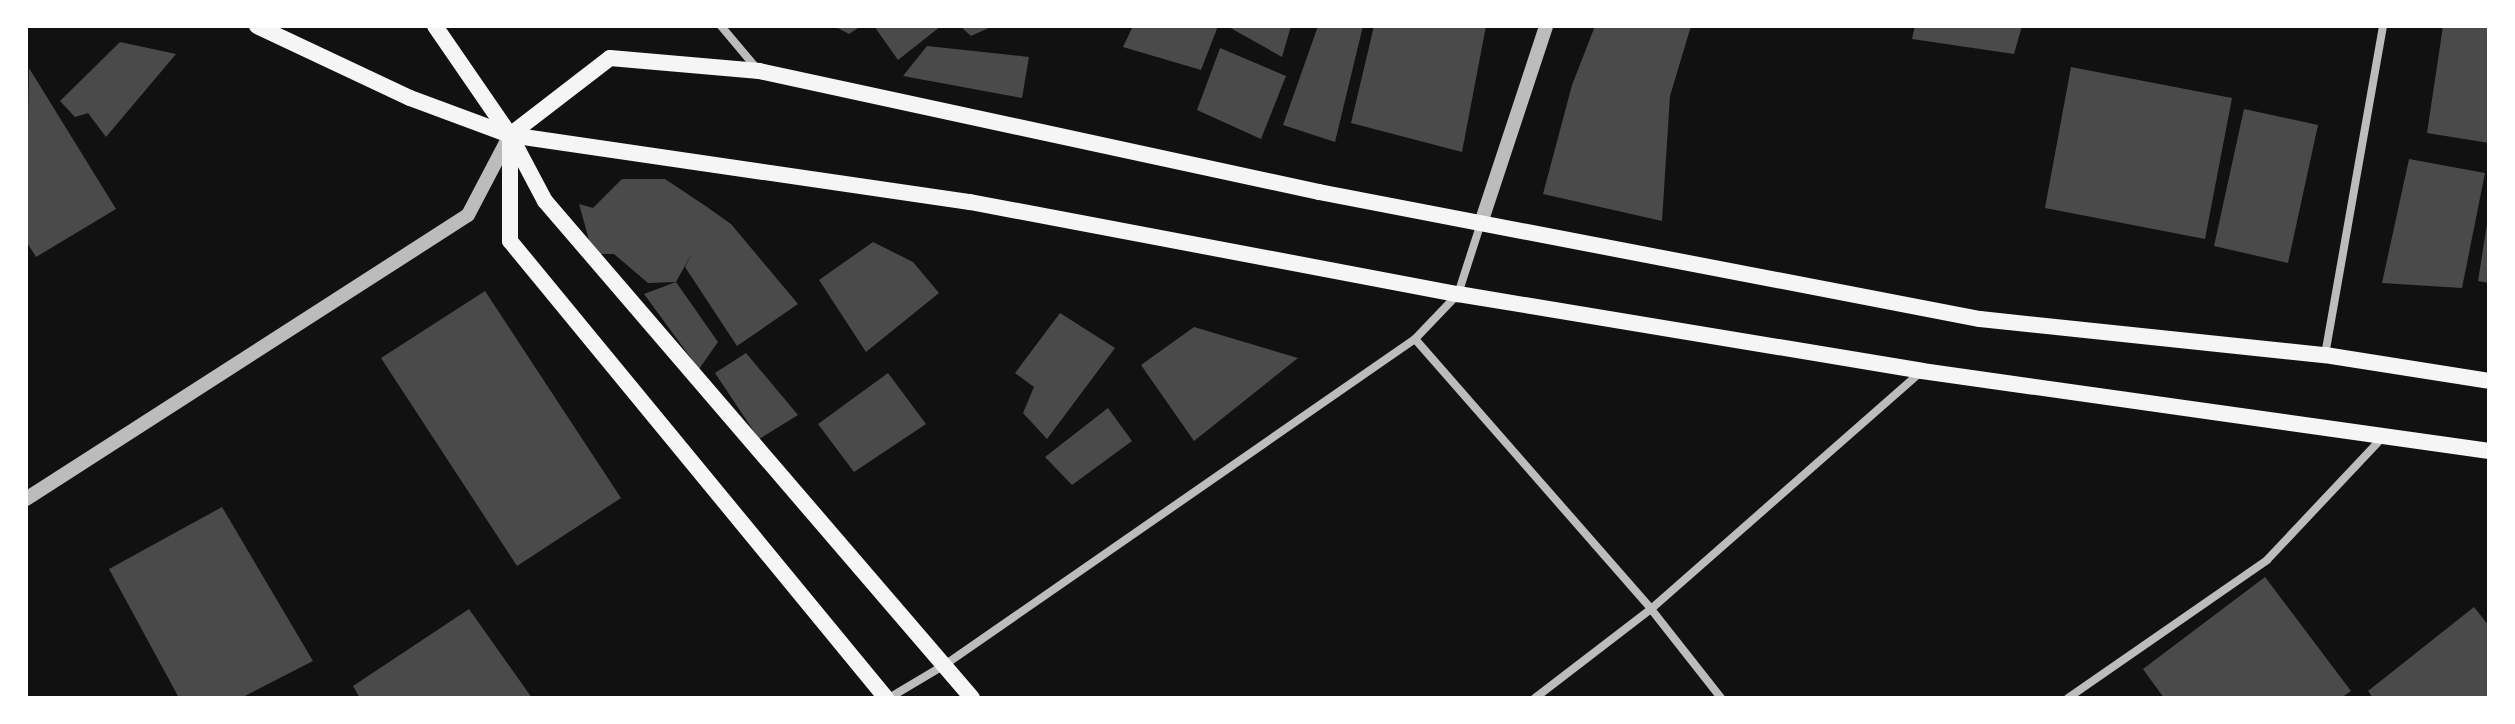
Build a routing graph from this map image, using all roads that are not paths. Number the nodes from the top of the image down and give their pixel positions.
1 (257, 26) edge
2 (435, 26) edge
3 (721, 26) edge
4 (1546, 26) edge
5 (2383, 26) edge
6 (759, 71) junction
7 (510, 135) junction
8 (1481, 223) junction
9 (1458, 294) junction
10 (1415, 339) junction
11 (2325, 355) junction
12 (1922, 371) junction
13 (2489, 381) edge
14 (2381, 439) junction
15 (2489, 451) edge
16 (26, 499) edge
17 (1651, 609) junction
18 (946, 664) junction
19 (888, 698) edge
20 (972, 698) edge
21 (1535, 698) edge
22 (1721, 698) edge
23 (2068, 698) edge

1 - 7 main road
2 - 7 main road
3 - 6 street
4 - 8 street
5 - 11 street
6 - 7 main road
6 - 8 main road
7 - 9 main road
7 - 16 street
7 - 18 main road
7 - 19 main road
8 - 9 street
8 - 11 main road
9 - 10 street
9 - 12 main road
10 - 17 street
10 - 18 street
11 - 13 main road
12 - 14 main road
12 - 17 street
14 - 15 main road
14 - 23 street
17 - 21 street
17 - 22 street
18 - 19 street
18 - 20 main road

